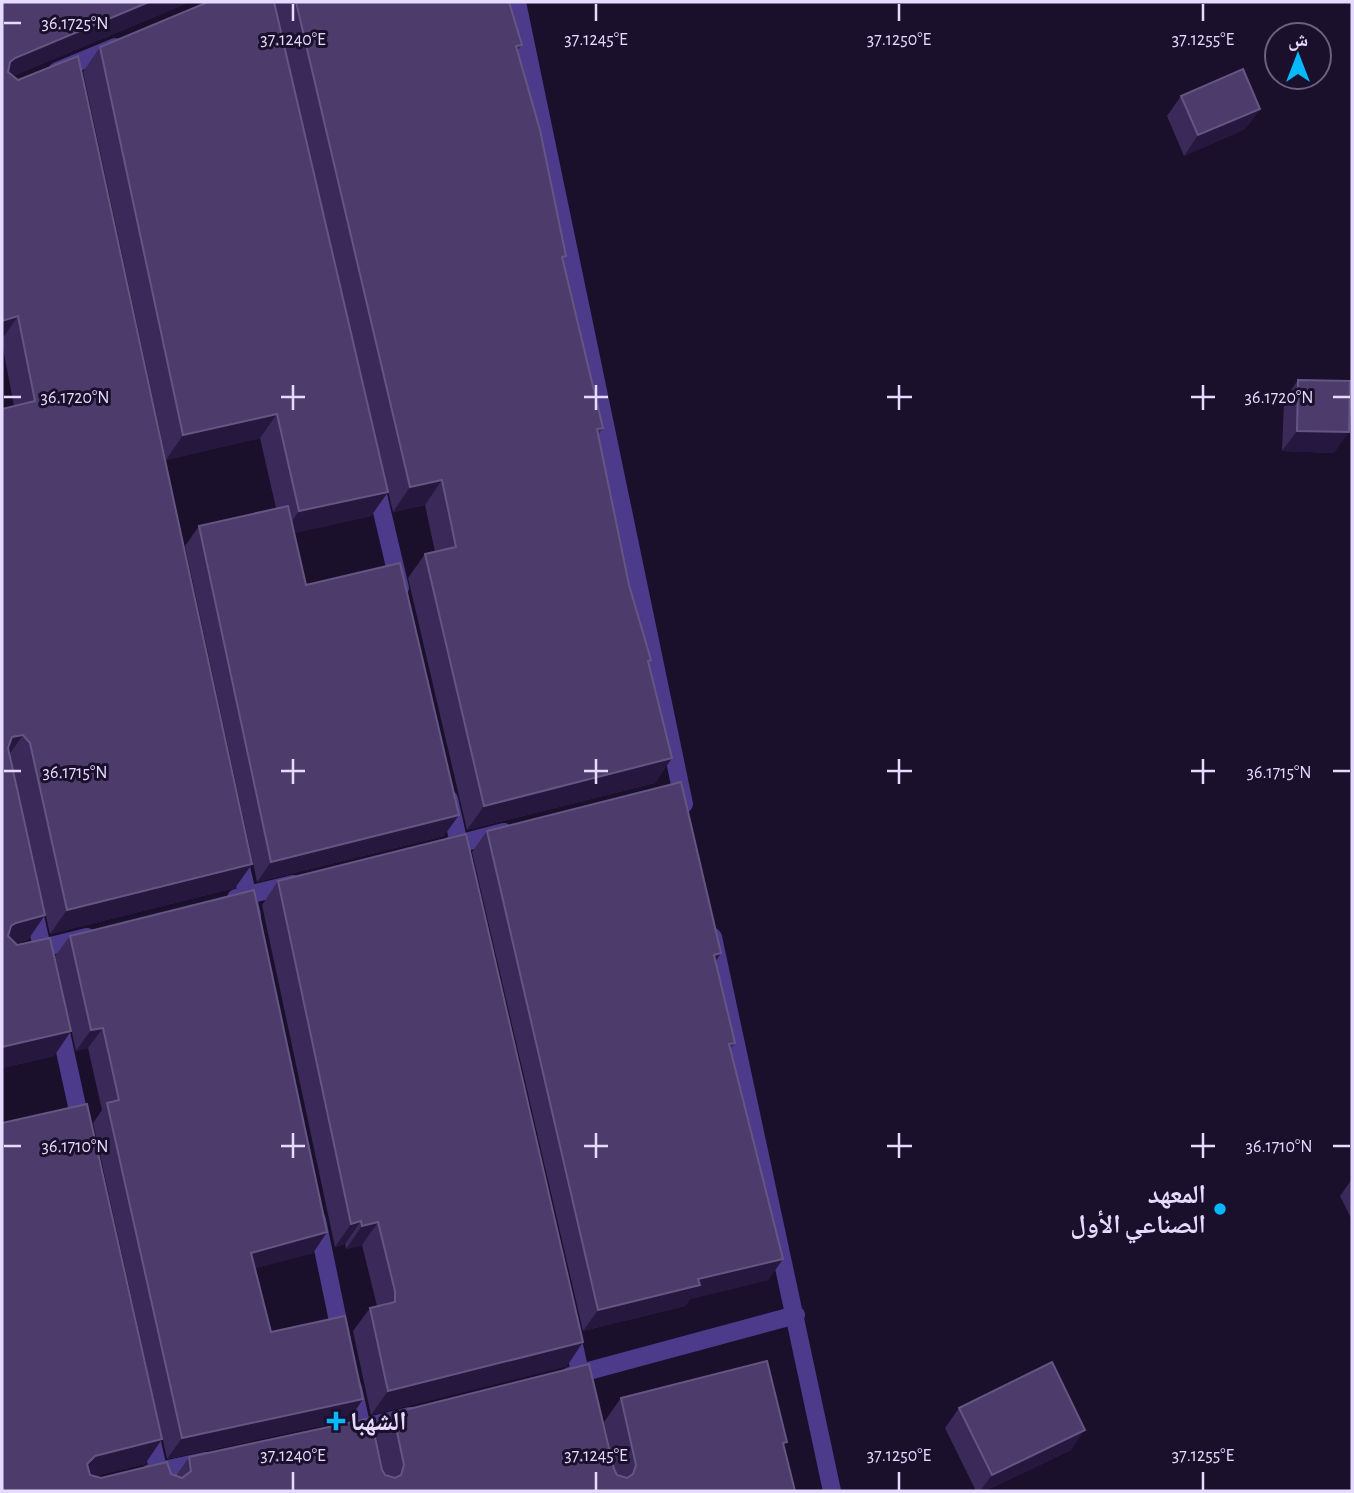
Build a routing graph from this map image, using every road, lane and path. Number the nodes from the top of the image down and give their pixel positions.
1 (517, 2) edge
2 (132, 40) edge
3 (36, 80) edge
4 (371, 463) edge
5 (405, 612) edge
6 (443, 775) edge
7 (687, 815) edge
8 (524, 827) edge
9 (236, 841) edge
10 (459, 843) junction
11 (433, 850) edge
12 (465, 870) edge
13 (313, 879) edge
14 (28, 885) edge
15 (247, 895) junction
16 (222, 902) edge
17 (710, 923) edge
18 (106, 932) edge
19 (256, 936) edge
20 (42, 949) junction
21 (2, 958) edge
22 (48, 976) edge
23 (54, 1002) edge
24 (87, 1150) edge
25 (312, 1196) edge
26 (796, 1315) junction
27 (568, 1319) edge
28 (580, 1374) junction
29 (555, 1380) edge
30 (426, 1412) edge
31 (589, 1413) edge
32 (147, 1418) edge
33 (361, 1428) junction
34 (334, 1434) edge
35 (367, 1454) edge
36 (226, 1457) edge
37 (159, 1471) junction
38 (133, 1478) edge
39 (163, 1491) edge
40 (832, 1491) edge

1 - 7 street
2 - 3 street
4 - 5 street
6 - 10 street
8 - 10 street
9 - 15 street
10 - 11 street
10 - 12 street
13 - 15 street
14 - 20 street
15 - 16 street
15 - 19 street
17 - 26 street
18 - 20 street
20 - 21 street
20 - 22 street
23 - 24 street
25 - 33 street
26 - 28 street
26 - 40 street
27 - 28 street
28 - 29 street
28 - 31 street
30 - 33 street
32 - 37 street
33 - 34 street
33 - 35 street
36 - 37 street
37 - 38 street
37 - 39 street

